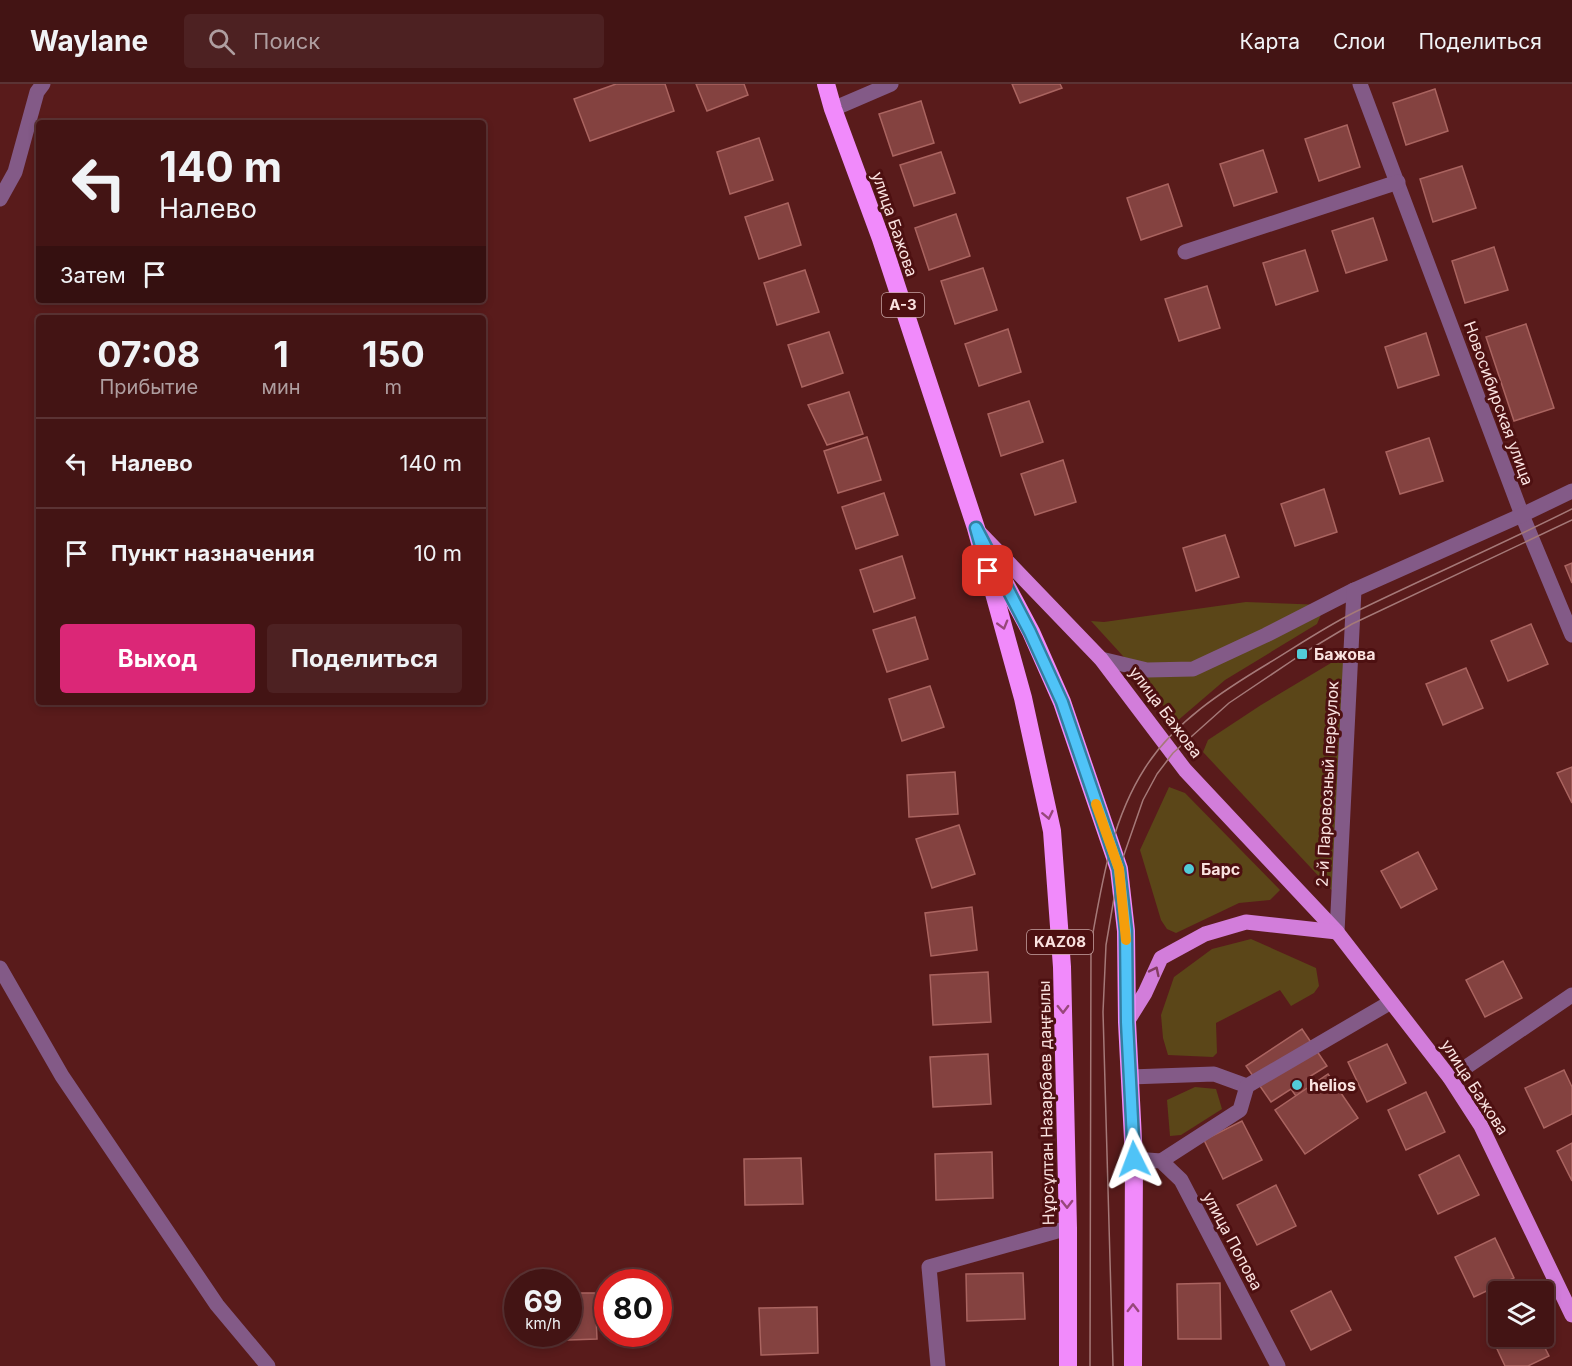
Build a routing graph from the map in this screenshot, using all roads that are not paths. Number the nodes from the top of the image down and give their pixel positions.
1 (43, 84) edge
2 (826, 84) edge
3 (891, 84) edge
4 (1360, 84) edge
5 (833, 109) junction
6 (1398, 182) junction
7 (0, 199) edge
8 (1185, 252) dead end
9 (1572, 491) edge
10 (1522, 515) junction
11 (976, 528) junction
12 (1354, 590) junction
13 (1572, 635) edge
14 (1101, 659) junction
15 (1337, 932) junction
16 (0, 968) edge
17 (1572, 995) edge
18 (1391, 1002) junction
19 (1127, 1022) junction
20 (1130, 1077) junction
21 (1450, 1078) junction
22 (1247, 1086) junction
23 (1134, 1159) junction
24 (1161, 1161) junction
25 (1068, 1228) junction
26 (1572, 1315) edge
27 (268, 1366) edge
28 (938, 1366) edge
29 (1068, 1366) edge
30 (1133, 1366) edge
31 (1278, 1366) edge

1 - 7 street
2 - 5 highway, улица Бажова / A-3
3 - 5 street
4 - 6 street, Новосибирская улица
5 - 11 highway, улица Бажова / A-3
6 - 8 street
6 - 10 street, Новосибирская улица
9 - 10 street
10 - 12 street
10 - 13 street, Новосибирская улица
11 - 14 main road, улица Бажова
11 - 19 highway
11 -> 25 highway, Нұрсұлтан Назарбаев даңғылы / KAZ08
12 - 14 street
12 - 15 street, 2-й Паровозный переулок
14 - 15 main road, улица Бажова
15 - 18 main road, улица Бажова
19 -> 15 main road
16 - 27 street
17 - 21 street
18 - 21 main road, улица Бажова
18 - 22 street
19 - 20 highway
20 - 22 street
20 - 23 highway
21 - 26 main road, улица Бажова
22 - 24 street
23 - 24 street
30 -> 23 highway
24 - 31 street, улица Попова
25 - 28 street
25 - 29 highway, Нұрсұлтан Назарбаев даңғылы / KAZ08

